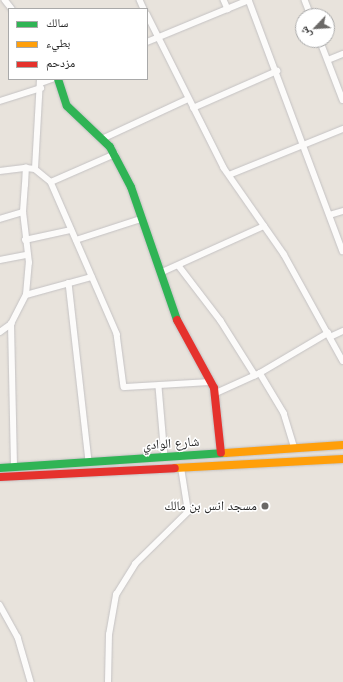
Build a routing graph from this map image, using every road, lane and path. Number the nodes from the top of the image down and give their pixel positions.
1 (4, 0) edge
2 (224, 0) edge
3 (249, 0) edge
4 (11, 8) edge
5 (228, 9) junction
6 (148, 16) edge
7 (159, 38) junction
8 (148, 42) edge
9 (323, 48) edge
10 (343, 54) edge
11 (328, 60) junction
12 (277, 71) junction
13 (58, 80) edge
14 (41, 83) edge
15 (188, 99) junction
16 (343, 100) edge
17 (0, 101) edge
18 (194, 108) junction
19 (343, 129) edge
20 (102, 139) junction
21 (305, 144) junction
22 (115, 154) junction
23 (26, 168) junction
24 (35, 169) junction
25 (0, 172) edge
26 (229, 175) junction
27 (51, 182) junction
28 (343, 211) edge
29 (23, 212) junction
30 (330, 215) junction
31 (141, 218) junction
32 (0, 219) edge
33 (264, 226) junction
34 (71, 230) junction
35 (25, 240) junction
36 (76, 240) junction
37 (343, 251) edge
38 (26, 255) junction
39 (0, 260) edge
40 (180, 266) junction
41 (160, 273) junction
42 (92, 277) junction
43 (69, 284) junction
44 (26, 295) junction
45 (11, 324) junction
46 (343, 331) edge
47 (0, 332) edge
48 (329, 335) junction
49 (343, 360) edge
50 (257, 374) junction
51 (211, 382) junction
52 (159, 387) junction
53 (216, 393) junction
54 (343, 445) edge
55 (295, 448) junction
56 (220, 453) junction
57 (165, 457) junction
58 (343, 459) edge
59 (89, 462) junction
60 (14, 467) junction
61 (0, 468) edge
62 (181, 468) junction
63 (0, 477) edge
64 (0, 606) edge
65 (31, 682) edge
66 (108, 682) edge

1 - 4 street
2 - 5 street
3 - 5 street
3 - 12 street
5 - 7 street
6 - 7 street
7 - 8 street
7 - 15 street
9 - 11 street
10 - 11 street
11 - 16 street
12 - 18 street
12 - 21 street
13 - 20 main road
14 - 17 street
14 - 24 street
15 - 18 street
15 - 20 street
18 - 26 street
19 - 21 street
20 - 22 main road
21 - 26 street
21 - 30 street
22 - 27 street
22 - 31 main road
23 - 24 street
23 - 25 street
23 - 29 street
24 - 27 street
26 - 33 street
27 - 34 street
28 - 30 street
29 - 32 street
29 - 35 street
30 - 37 street
31 - 36 street
31 - 41 main road
33 - 40 street
33 - 48 street
34 - 35 street
34 - 36 street
35 - 38 street
36 - 42 street
38 - 39 street
38 - 44 street
40 - 41 street
40 - 50 street
41 - 51 main road
42 - 43 street
42 - 52 street
43 - 44 street
43 - 59 street
44 - 45 street
45 - 47 street
45 - 60 street
46 - 48 street
48 - 49 street
48 - 50 street
50 - 53 street
50 - 55 street
51 - 52 street
51 - 53 main road
52 - 57 street
53 - 56 main road
54 - 55 main road, شارع الوادي
55 - 56 main road, شارع الوادي
56 - 57 main road, شارع الوادي
57 - 59 main road, شارع الوادي
58 - 62 main road, شارع الوادي
59 - 60 main road, شارع الوادي
60 - 61 main road, شارع الوادي
62 - 63 main road, شارع الوادي
62 - 66 street
64 - 65 street

